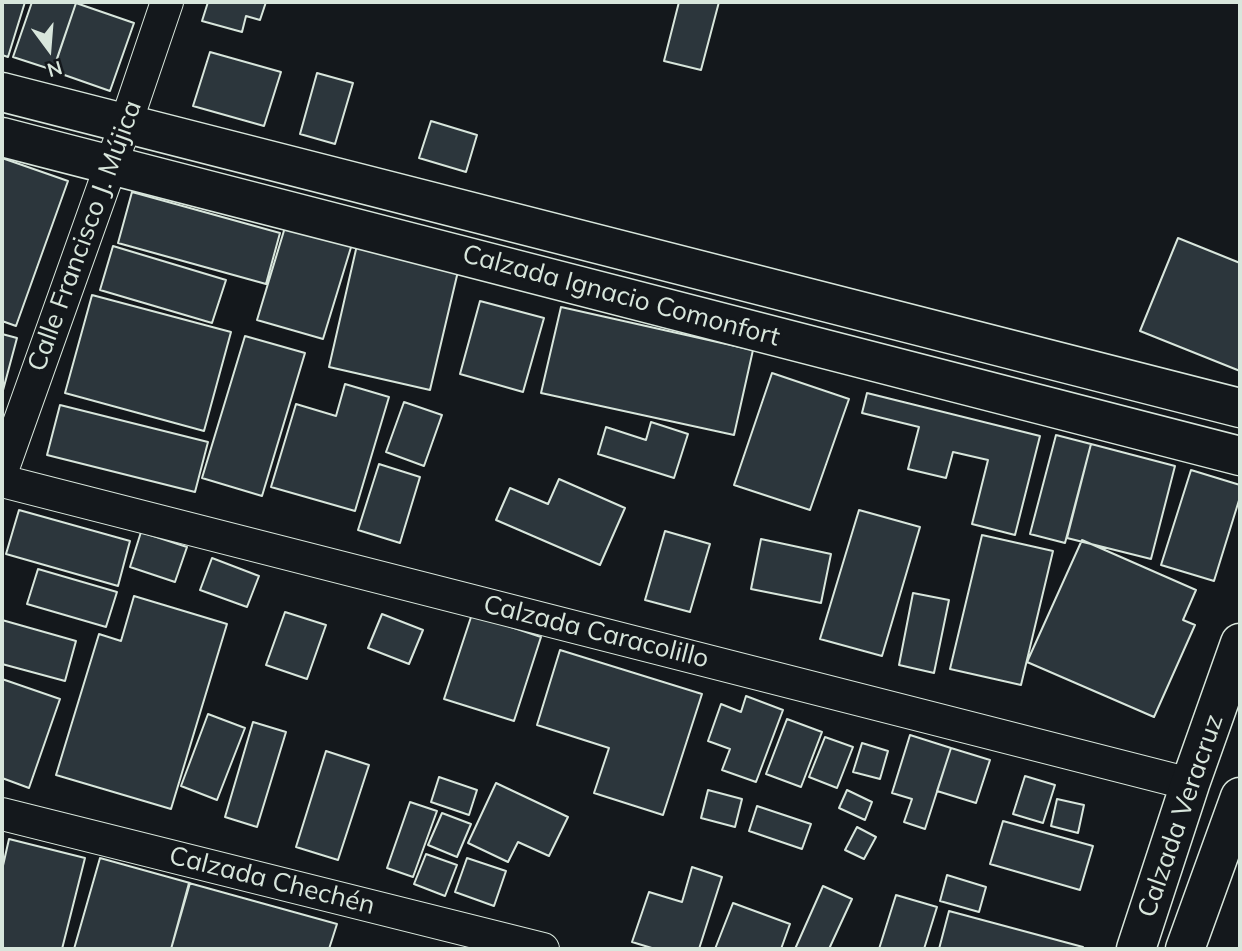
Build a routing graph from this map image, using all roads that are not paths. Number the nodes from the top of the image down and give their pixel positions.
1 (167, 2) edge
2 (2, 92) edge
3 (127, 123) junction
4 (2, 137) edge
5 (111, 163) junction
6 (1240, 408) edge
7 (1240, 456) edge
8 (2, 471) edge
9 (2, 481) edge
10 (1240, 643) edge
11 (1190, 783) junction
12 (1240, 798) edge
13 (2, 814) edge
14 (542, 949) edge
15 (1136, 949) edge
16 (1185, 949) edge

1 - 3 street, Calle Francisco J. Mújica
2 - 3 main road, Calzada Ignacio Comonfort
3 - 5 street, Calle Francisco J. Mújica
3 - 6 main road, Calzada Ignacio Comonfort
4 - 5 main road, Calzada Ignacio Comonfort
5 - 7 main road, Calzada Ignacio Comonfort
5 - 8 street, Calle Francisco J. Mújica
9 - 11 street, Calzada Caracolillo
10 - 11 main road, Calzada Veracruz
11 - 15 main road, Calzada Veracruz
12 - 16 main road, Calzada Veracruz
13 - 14 street, Calzada Chechén

